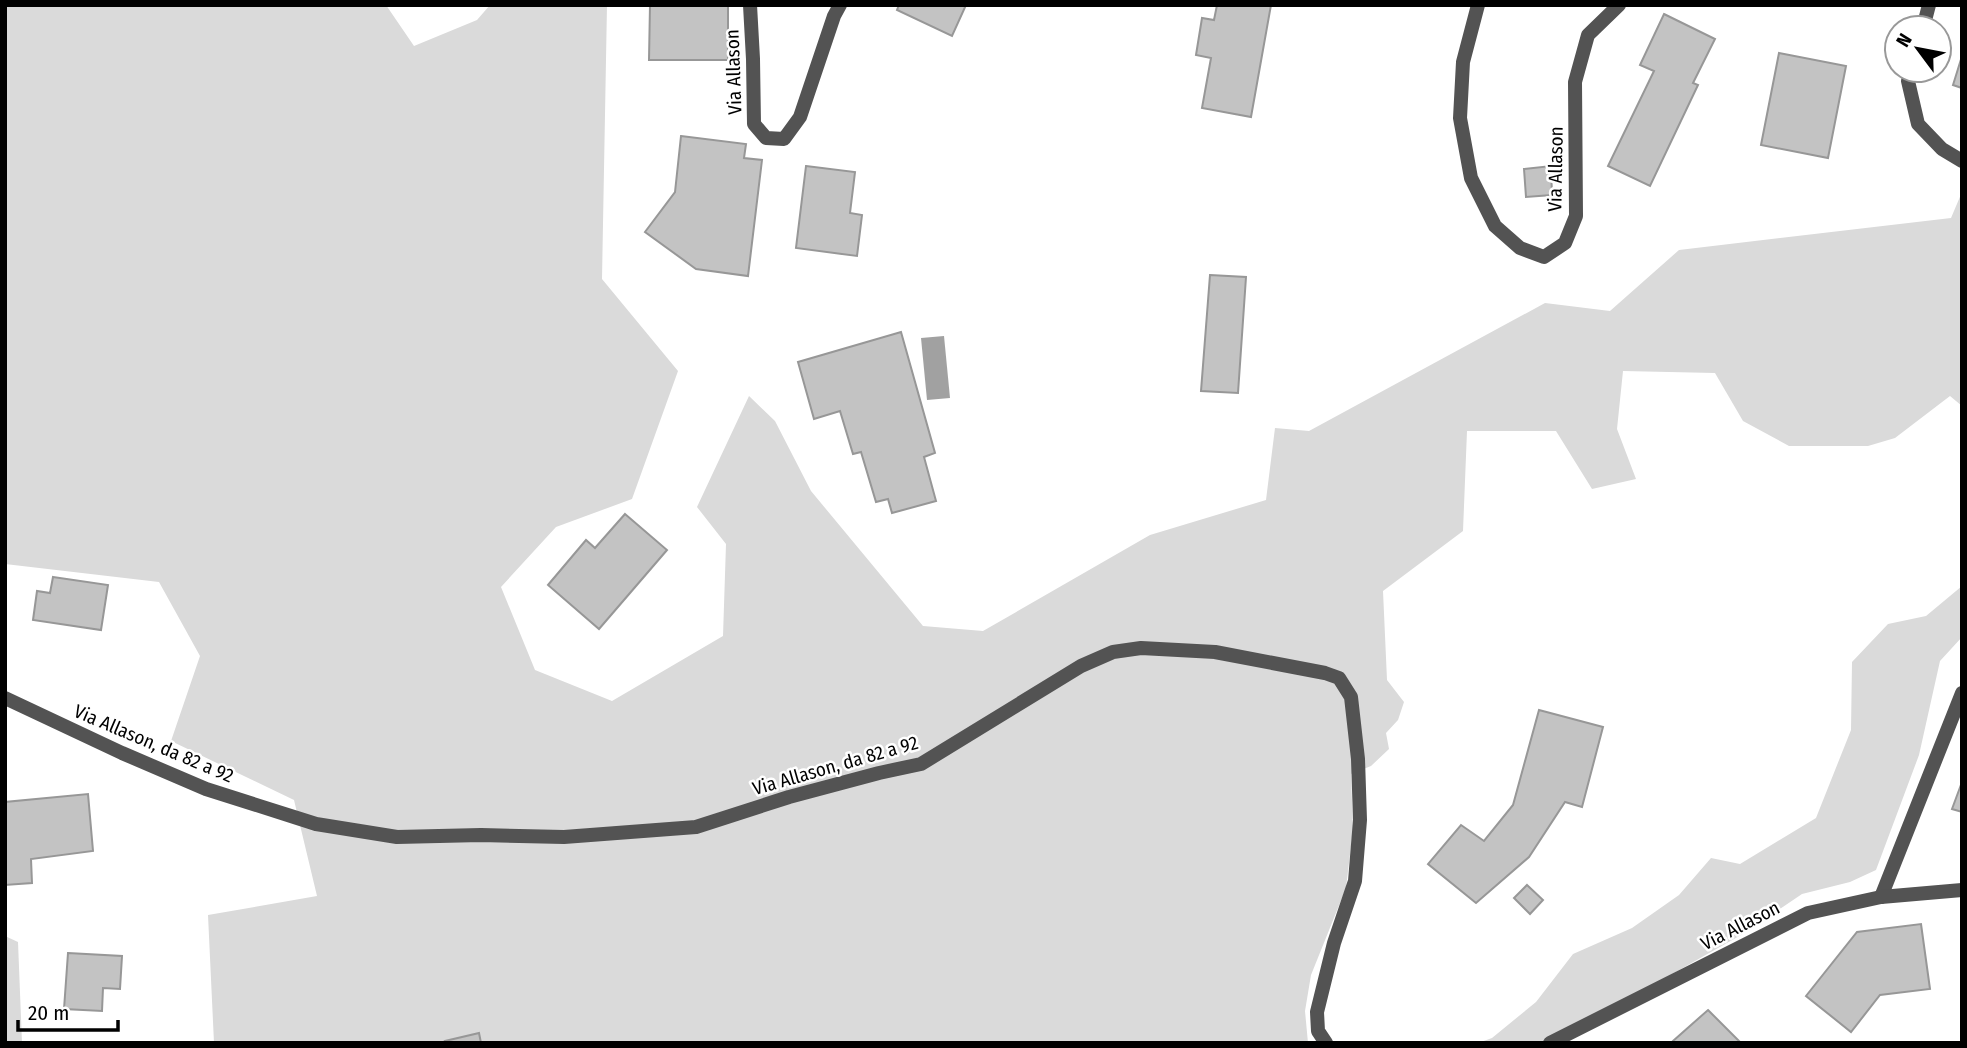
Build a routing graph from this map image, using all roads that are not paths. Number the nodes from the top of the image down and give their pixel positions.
1 (750, 5) edge
2 (840, 5) edge
3 (1478, 5) edge
4 (1619, 5) edge
5 (1909, 84) edge
6 (1962, 161) edge
7 (1962, 693) edge
8 (5, 698) edge
9 (1962, 890) edge
10 (1881, 897) junction
11 (1326, 1043) edge
12 (1549, 1043) edge

1 - 2 street, Via Allason
3 - 4 street, Via Allason
5 - 6 street
7 - 10 street
8 - 11 street, Via Allason, da 82 a 92
9 - 10 street, Via Allason
10 - 12 street, Via Allason

